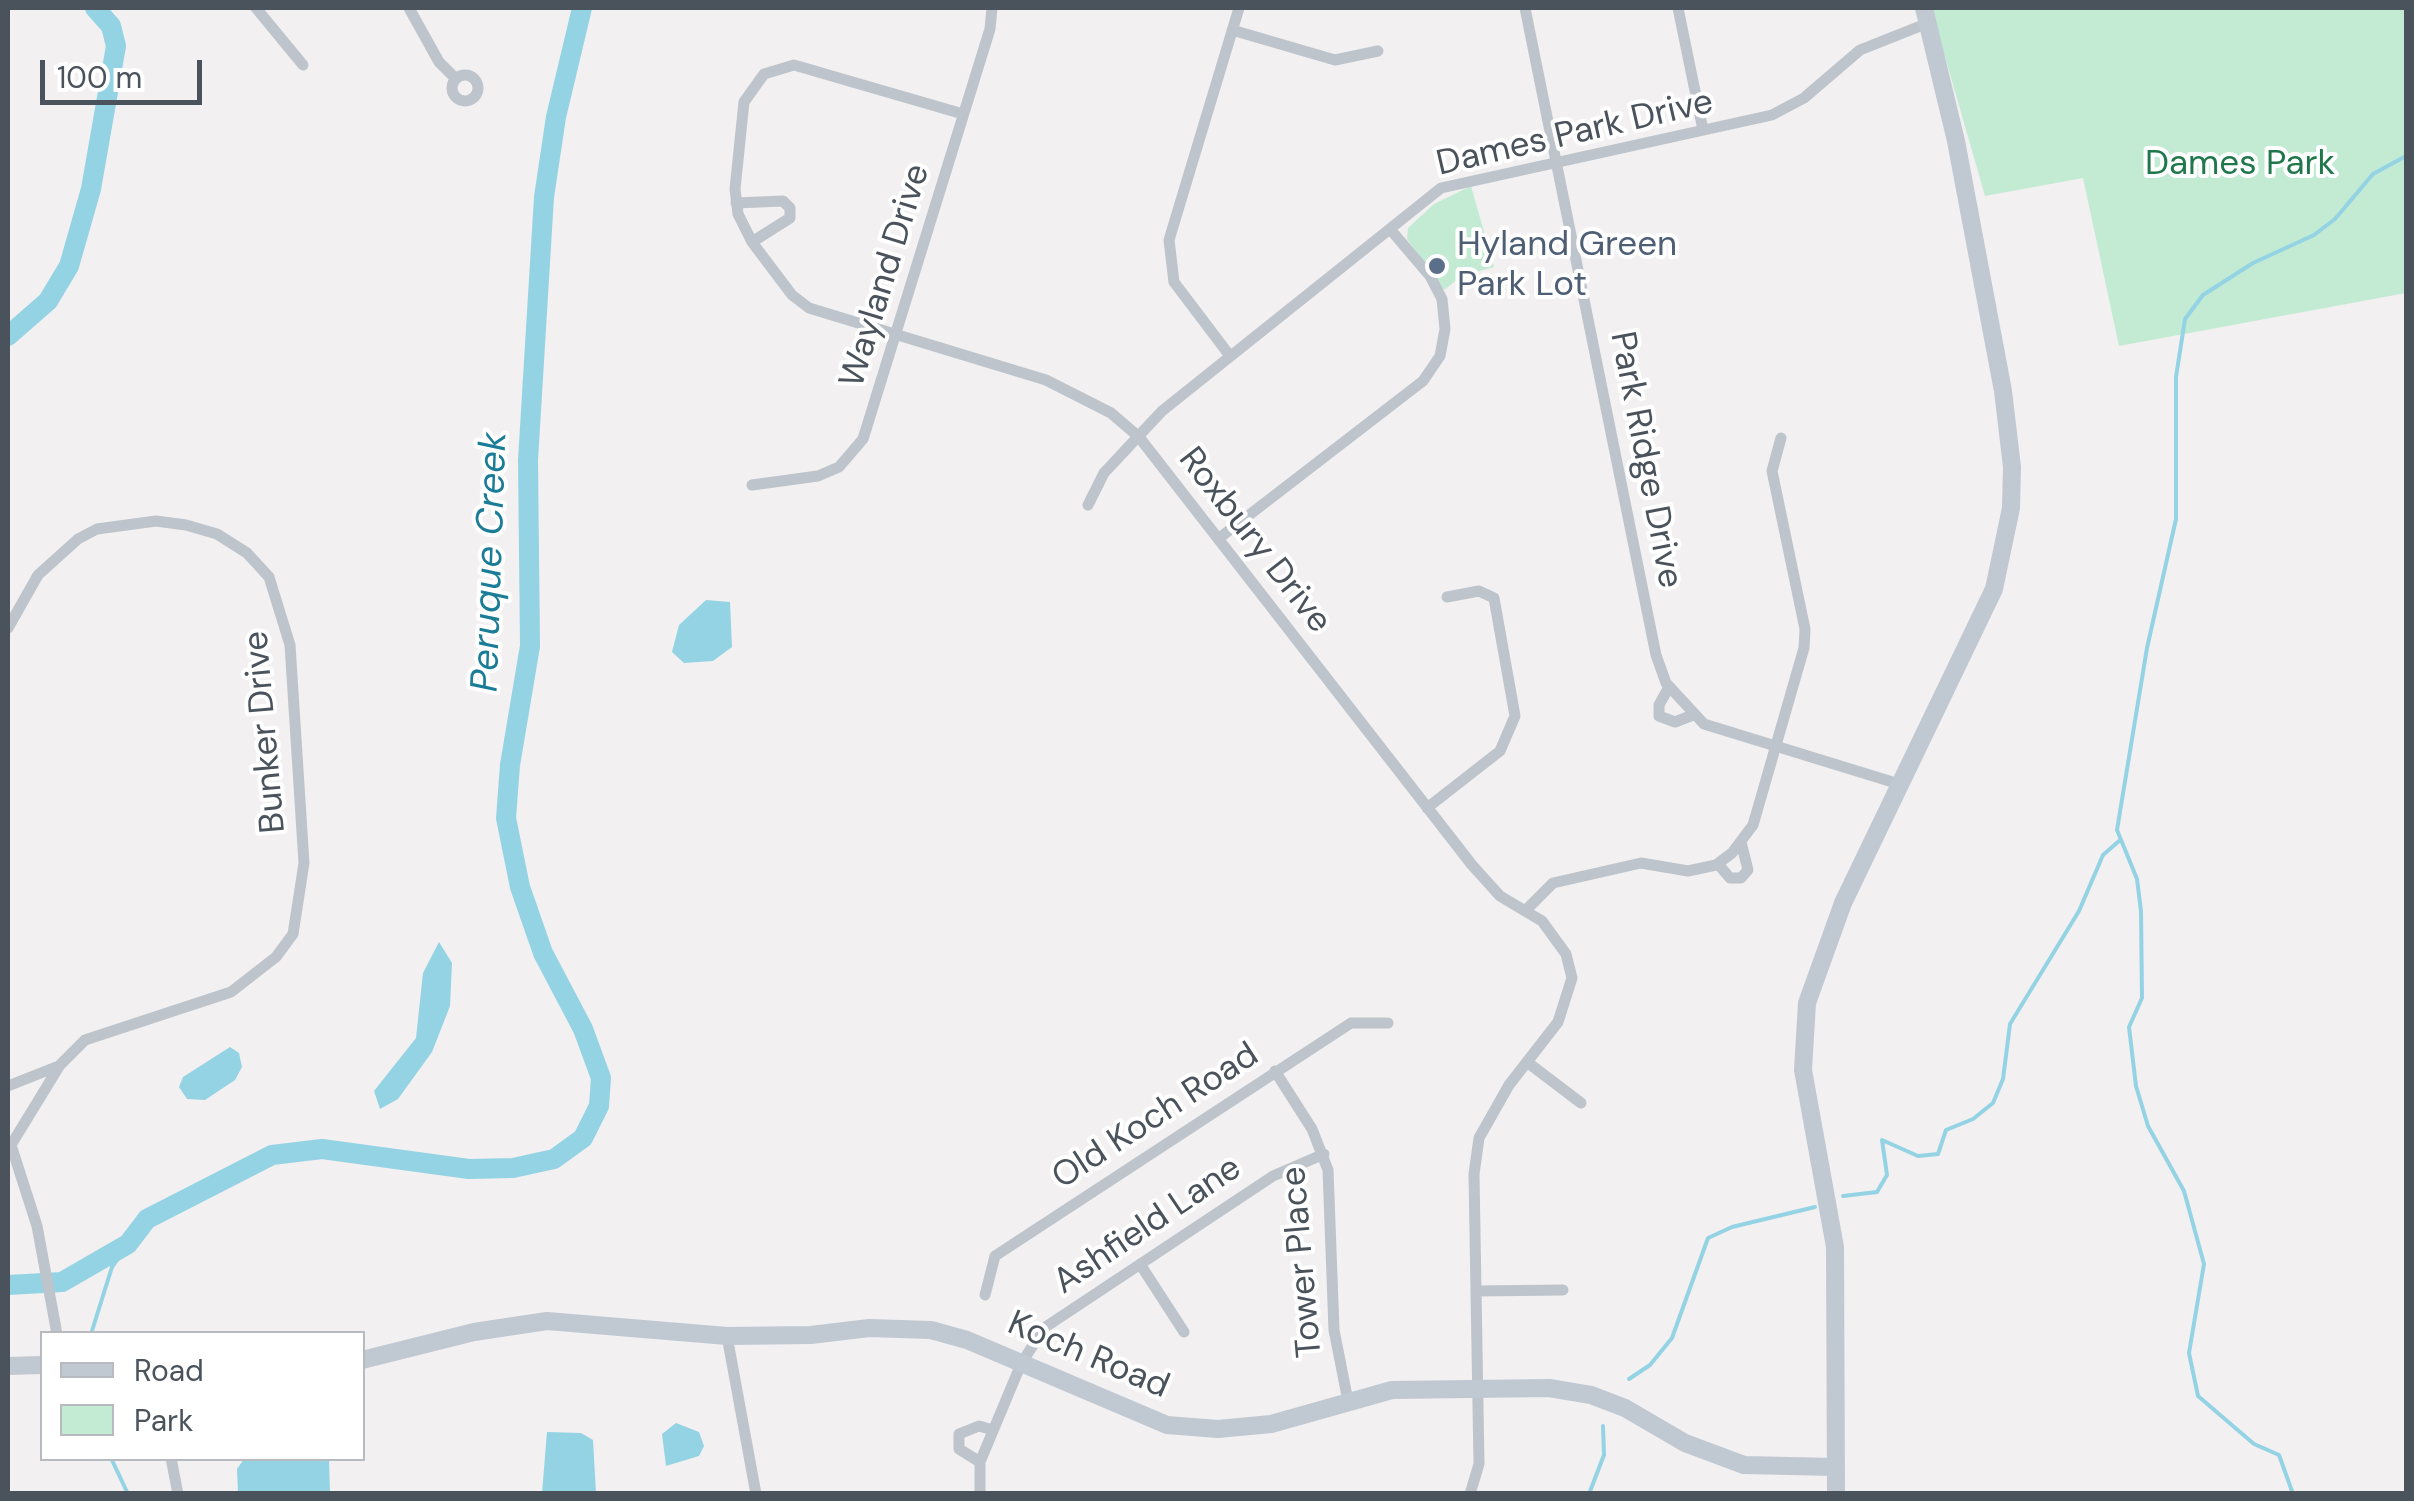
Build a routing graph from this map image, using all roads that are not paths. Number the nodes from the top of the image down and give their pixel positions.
1 (256, 8) edge
2 (409, 8) edge
3 (992, 8) edge
4 (1238, 8) edge
5 (1524, 8) edge
6 (1678, 8) edge
7 (1926, 15) edge
8 (1232, 30) junction
9 (1378, 51) dead end
10 (303, 65) dead end
11 (455, 78) dead end
12 (963, 114) junction
13 (1703, 130) junction
14 (1556, 161) junction
15 (736, 203) junction
16 (1390, 229) junction
17 (752, 242) junction
18 (898, 335) junction
19 (1230, 356) junction
20 (1139, 437) junction
21 (1781, 438) dead end
22 (752, 484) dead end
23 (1088, 505) dead end
24 (1218, 539) junction
25 (1447, 598) dead end
26 (8, 628) edge
27 (1669, 687) junction
28 (1694, 715) junction
29 (1777, 746) junction
30 (1899, 784) junction
31 (1427, 808) junction
32 (1742, 842) junction
33 (1718, 864) junction
34 (1525, 911) junction
35 (1388, 1023) dead end
36 (1527, 1062) junction
37 (60, 1065) junction
38 (1275, 1071) junction
39 (8, 1086) edge
40 (1581, 1102) dead end
41 (9, 1144) edge
42 (1324, 1154) junction
43 (1140, 1264) junction
44 (1563, 1290) dead end
45 (1476, 1291) junction
46 (985, 1295) dead end
47 (56, 1331) edge
48 (1184, 1332) dead end
49 (727, 1336) junction
50 (365, 1359) edge
51 (1021, 1364) junction
52 (40, 1365) edge
53 (8, 1366) edge
54 (1478, 1389) junction
55 (1348, 1400) junction
56 (993, 1430) junction
57 (172, 1461) edge
58 (980, 1462) junction
59 (1835, 1467) junction
60 (178, 1494) edge
61 (756, 1494) edge
62 (980, 1494) edge
63 (1470, 1494) edge
64 (1836, 1494) edge

1 - 10 street
2 - 11 street
3 - 12 street, Wayland Drive
4 - 8 street
5 - 14 street, Park Ridge Drive
6 - 13 street
7 - 13 street, Dames Park Drive
7 - 30 street
8 - 9 street
8 - 19 street
12 - 15 street, Roxbury Drive
12 - 18 street, Wayland Drive
13 - 14 street, Dames Park Drive
14 - 16 street, Dames Park Drive
14 - 27 street, Park Ridge Drive
15 - 17 street, Roxbury Drive
15 - 17 street
16 - 19 street, Dames Park Drive
16 - 24 street
17 - 18 street, Roxbury Drive
18 - 20 street, Roxbury Drive
18 - 22 street, Wayland Drive
19 - 20 street, Dames Park Drive
20 - 23 street, Dames Park Drive
20 - 24 street, Roxbury Drive
21 - 29 street
24 - 31 street, Roxbury Drive
25 - 31 street
26 - 37 street, Bunker Drive
27 - 28 street, Park Ridge Drive
27 - 28 street, Park Ridge Drive
28 - 29 street, Park Ridge Drive
29 - 30 street, Park Ridge Drive
29 - 32 street
30 - 59 street
31 - 34 street, Roxbury Drive
32 - 33 street
32 - 33 street
33 - 34 street
34 - 36 street, Roxbury Drive
35 - 38 street, Old Koch Road
36 - 40 street
36 - 45 street, Roxbury Drive
37 - 39 street, Bunker Drive
37 - 41 street, Bunker Drive
38 - 42 street, Tower Place
38 - 46 street, Old Koch Road
41 - 47 street, Bunker Drive
42 - 43 street, Ashfield Lane
42 - 55 street, Tower Place
43 - 48 street
43 - 51 street, Ashfield Lane
44 - 45 street
45 - 54 street, Roxbury Drive
49 - 50 street, Koch Road
49 - 51 street, Koch Road
49 - 61 street
51 - 55 street, Koch Road
51 - 56 street, Ashfield Lane
52 - 53 street
54 - 55 street, Koch Road
54 - 59 street, Koch Road
54 - 63 street, Roxbury Drive
56 - 58 street, Ashfield Lane
56 - 58 street
57 - 60 street
58 - 62 street
59 - 64 street

